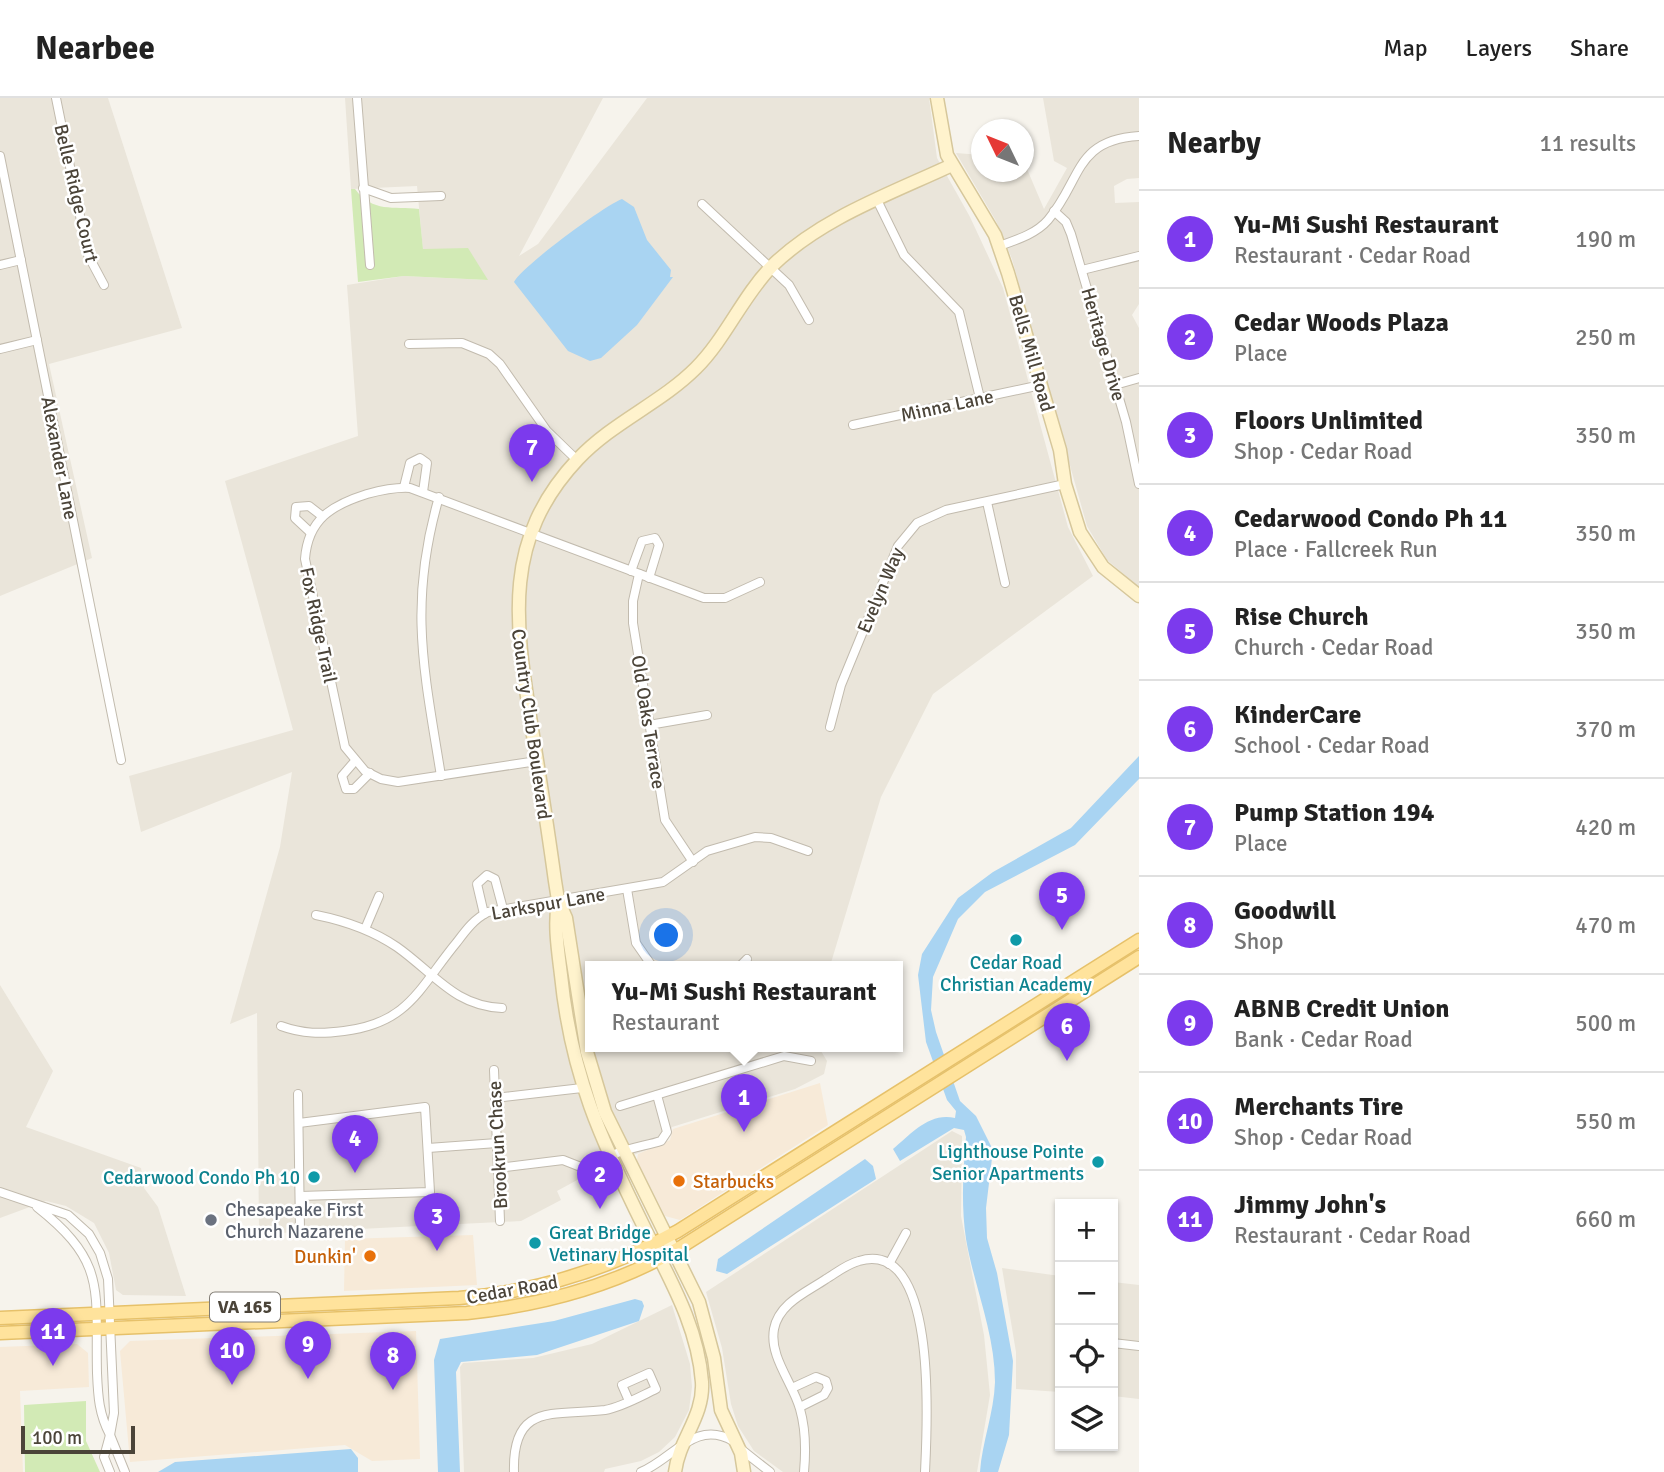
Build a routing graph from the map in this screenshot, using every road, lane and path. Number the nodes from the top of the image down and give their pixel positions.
1 (55, 98) edge
2 (357, 98) edge
3 (937, 98) edge
4 (1139, 136) edge
5 (0, 156) edge
6 (951, 165) junction
7 (363, 188) junction
8 (441, 196) dead end
9 (877, 200) junction
10 (702, 204) dead end
11 (1054, 211) junction
12 (999, 246) junction
13 (1139, 256) edge
14 (21, 260) junction
15 (0, 265) edge
16 (370, 265) dead end
17 (771, 268) junction
18 (1082, 270) junction
19 (104, 285) dead end
20 (809, 320) dead end
21 (37, 340) junction
22 (409, 344) dead end
23 (0, 349) edge
24 (1139, 378) edge
25 (1041, 385) junction
26 (1115, 385) junction
27 (981, 398) junction
28 (853, 425) dead end
29 (577, 460) junction
30 (1065, 484) junction
31 (1139, 484) edge
32 (404, 487) junction
33 (422, 492) junction
34 (439, 498) junction
35 (987, 502) junction
36 (322, 516) junction
37 (310, 532) junction
38 (532, 533) junction
39 (635, 572) junction
40 (649, 578) junction
41 (760, 582) dead end
42 (1005, 583) dead end
43 (1139, 596) edge
44 (707, 715) dead end
45 (649, 725) junction
46 (830, 727) dead end
47 (121, 760) dead end
48 (355, 761) junction
49 (537, 761) junction
50 (370, 773) junction
51 (441, 776) junction
52 (808, 851) dead end
53 (693, 862) junction
54 (626, 889) junction
55 (379, 896) dead end
56 (558, 900) junction
57 (503, 909) junction
58 (484, 914) junction
59 (316, 915) dead end
60 (365, 929) junction
61 (1138, 948) edge
62 (648, 961) edge
63 (431, 974) junction
64 (502, 1008) dead end
65 (281, 1026) dead end
66 (585, 1034) edge
67 (588, 1052) edge
68 (811, 1061) dead end
69 (494, 1070) dead end
70 (582, 1088) junction
71 (298, 1094) dead end
72 (657, 1095) junction
73 (495, 1098) junction
74 (620, 1106) dead end
75 (299, 1123) junction
76 (497, 1143) junction
77 (428, 1148) junction
78 (616, 1154) junction
79 (498, 1168) junction
80 (0, 1192) edge
81 (300, 1196) junction
82 (37, 1207) junction
83 (500, 1221) dead end
84 (300, 1230) dead end
85 (906, 1233) dead end
86 (666, 1238) junction
87 (653, 1245) junction
88 (673, 1252) junction
89 (660, 1259) junction
90 (889, 1264) junction
91 (110, 1313) junction
92 (95, 1314) junction
93 (0, 1318) edge
94 (110, 1329) junction
95 (96, 1330) junction
96 (0, 1333) edge
97 (1118, 1344) edge
98 (1139, 1346) edge
99 (792, 1388) junction
100 (629, 1401) dead end
101 (800, 1407) junction
102 (110, 1435) junction
103 (685, 1441) junction
104 (735, 1442) junction
105 (110, 1472) edge
106 (125, 1472) edge
107 (514, 1472) edge
108 (641, 1472) edge
109 (675, 1472) edge
110 (744, 1472) edge
111 (770, 1472) edge
112 (804, 1472) edge
113 (925, 1472) edge

1 - 19 street, Belle Ridge Court
2 - 7 street
3 - 6 street, Bells Mill Road
4 - 11 street
5 - 14 street, Alexander Lane
6 - 9 street, Country Club Boulevard
6 - 12 street, Bells Mill Road
7 - 8 street
7 - 16 street
9 - 17 street, Country Club Boulevard
9 - 27 street
10 - 17 street
11 - 12 street
11 - 18 street, Heritage Drive
12 - 25 street, Bells Mill Road
13 - 18 street
14 - 15 street
14 - 21 street, Alexander Lane
17 - 20 street
17 - 29 street, Country Club Boulevard
18 - 26 street, Heritage Drive
21 - 23 street
21 - 47 street, Alexander Lane
22 - 29 street
24 - 26 street
25 - 27 street, Minna Lane
25 - 30 street, Bells Mill Road
26 - 31 street, Heritage Drive
27 - 28 street, Minna Lane
29 - 38 street, Country Club Boulevard
30 - 35 street, Evelyn Way
30 - 43 street, Bells Mill Road
32 - 33 street
32 - 33 street
32 - 36 street
33 - 34 street
34 - 38 street
34 - 51 street
35 - 42 street
35 - 46 street, Evelyn Way
36 - 37 street
36 - 37 street
37 - 48 street, Fox Ridge Trail
38 - 39 street
38 - 49 street, Country Club Boulevard
39 - 40 street
39 - 40 street, Old Oaks Terrace
39 - 45 street, Old Oaks Terrace
40 - 41 street
44 - 45 street
45 - 53 street, Old Oaks Terrace
48 - 50 street, Fox Ridge Trail
48 - 50 street
49 - 51 street, Fox Ridge Trail
49 - 56 street, Country Club Boulevard
50 - 51 street, Fox Ridge Trail
52 - 53 street, Larkspur Lane
53 - 54 street, Larkspur Lane
54 - 56 street, Larkspur Lane
54 - 62 street
55 - 60 street
56 - 57 street, Larkspur Lane
56 - 66 street, Country Club Boulevard
56 - 70 street, Country Club Boulevard
57 - 58 street, Larkspur Lane
57 - 58 street
58 - 63 street, Larkspur Lane
59 - 60 street
60 - 63 street
61 - 86 main road, Cedar Road / VA 165
61 - 88 main road, Cedar Road / VA 165
63 - 64 street
63 - 65 street, Larkspur Lane
67 - 78 street, Country Club Boulevard
68 - 72 street
69 - 73 street, Brookrun Chase
70 - 73 street
70 - 78 street, Country Club Boulevard
71 - 75 street
72 - 74 street
72 - 78 street
73 - 76 street, Brookrun Chase
75 - 77 street
75 - 81 street
76 - 77 street
76 - 79 street, Brookrun Chase
77 - 81 street
78 - 79 street
78 - 86 street, Country Club Boulevard
78 - 87 street, Country Club Boulevard
79 - 83 street, Brookrun Chase
80 - 82 street
81 - 84 street
82 - 91 street
82 - 92 street
85 - 90 street
86 - 87 main road, Cedar Road / VA 165
86 - 88 street, Country Club Boulevard
87 - 89 street, Country Club Boulevard
87 - 91 main road, Cedar Road / VA 165
88 - 89 main road, Cedar Road / VA 165
88 - 104 street, Country Club Boulevard
89 - 94 main road, Cedar Road / VA 165
89 - 103 street, Country Club Boulevard
90 - 99 street
90 - 113 street
91 - 92 main road, Cedar Road / VA 165
91 - 94 street
92 - 93 main road, Cedar Road / VA 165
92 - 95 street
94 - 95 main road, Cedar Road / VA 165
94 - 102 street
95 - 96 main road, Cedar Road / VA 165
95 - 102 street
97 - 98 street
99 - 101 street
99 - 101 street
100 - 107 street
101 - 112 street
102 - 105 street
102 - 106 street
103 - 104 street
103 - 108 street
103 - 109 street, Country Club Boulevard
104 - 110 street, Country Club Boulevard
104 - 111 street

